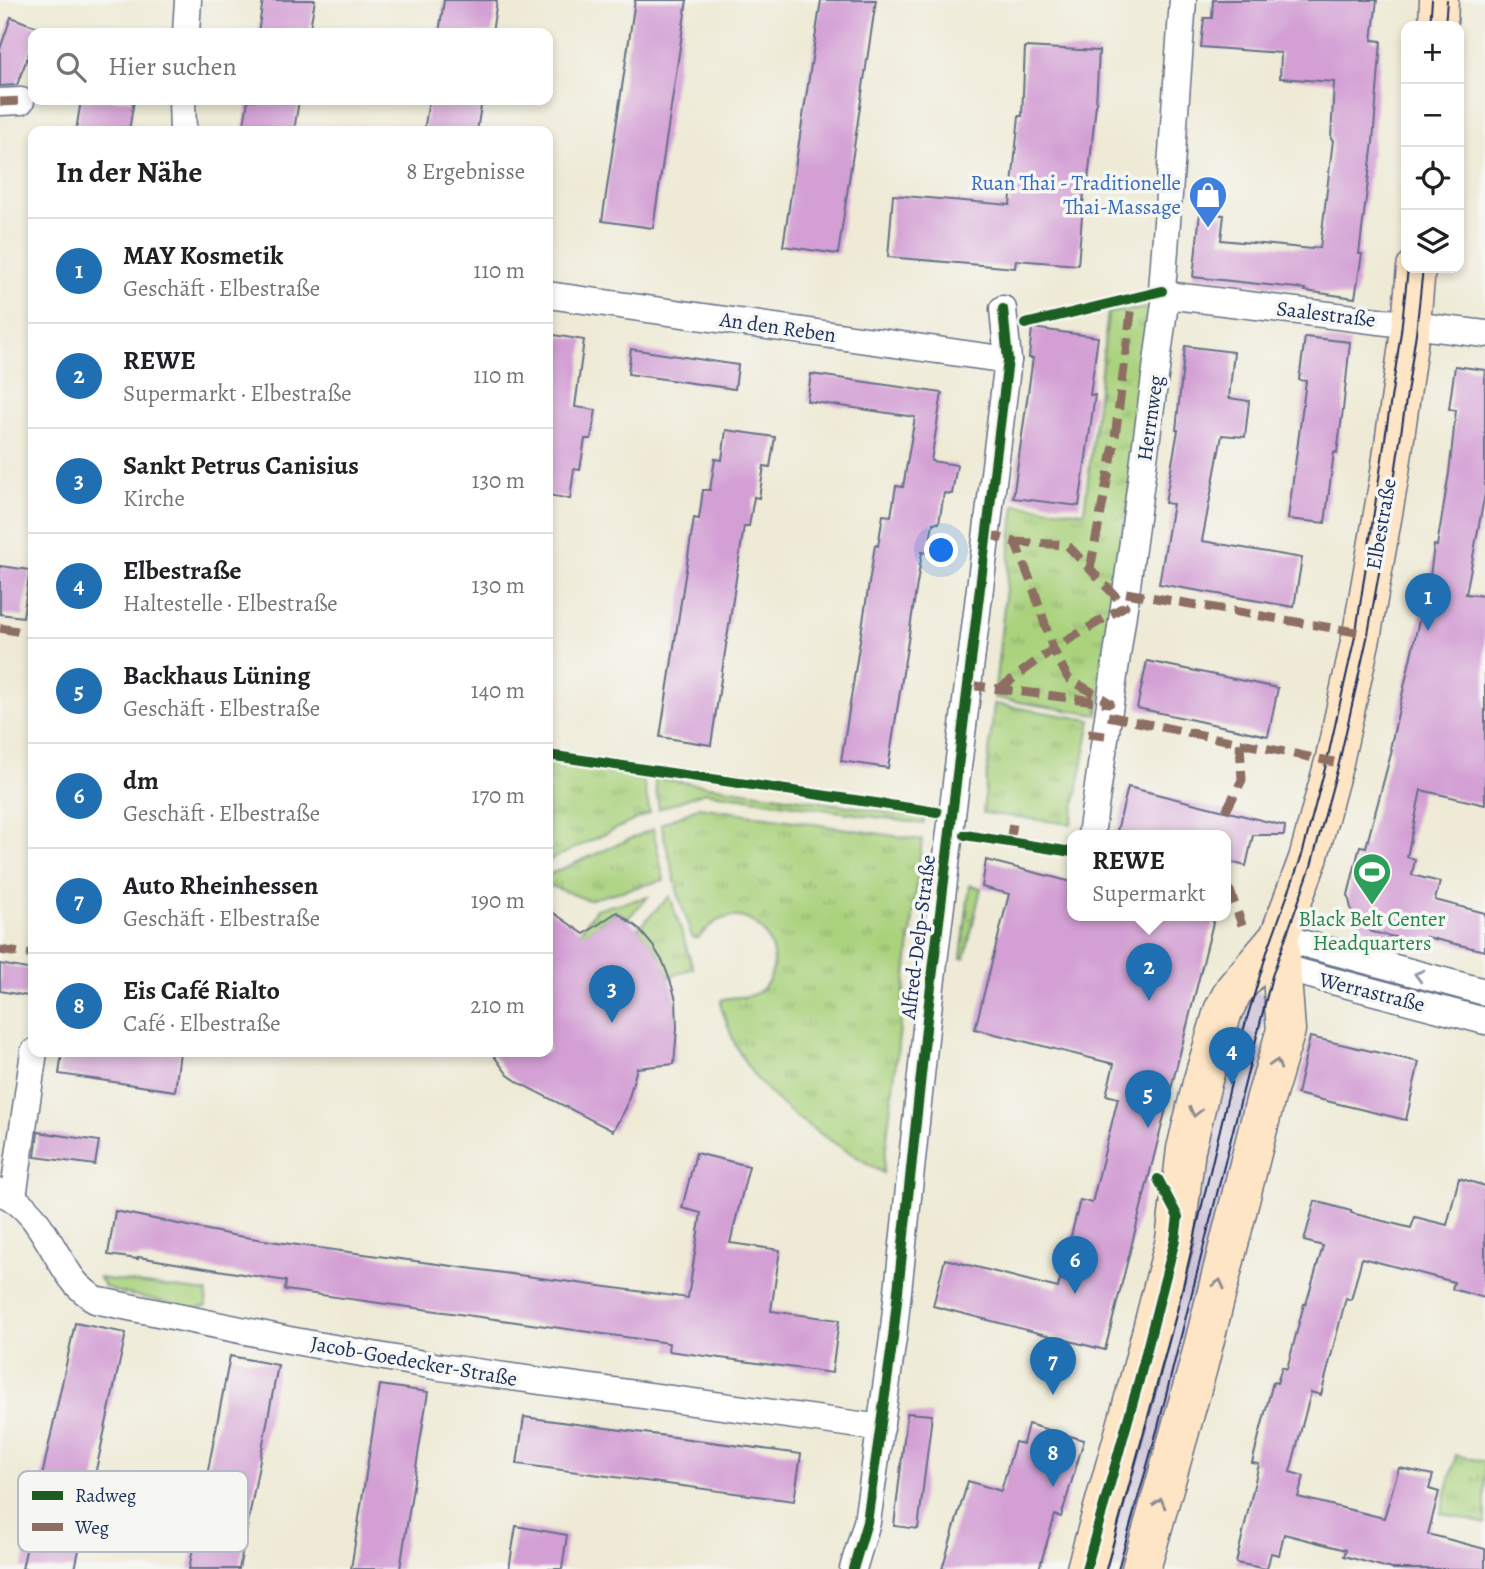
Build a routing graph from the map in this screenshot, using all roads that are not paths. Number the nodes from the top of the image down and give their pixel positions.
1 (188, 0) edge
2 (1184, 0) edge
3 (1439, 0) edge
4 (1438, 21) edge
5 (186, 28) edge
6 (182, 105) edge
7 (183, 126) edge
8 (1416, 273) edge
9 (1166, 295) junction
10 (553, 296) edge
11 (1003, 309) dead end
12 (1411, 324) junction
13 (1485, 334) edge
14 (1008, 359) junction
15 (1092, 830) edge
16 (1274, 956) junction
17 (1485, 992) edge
18 (1485, 1021) edge
19 (33, 1057) edge
20 (6, 1194) edge
21 (881, 1428) junction
22 (853, 1569) edge
23 (1086, 1569) edge
24 (1141, 1569) edge

1 - 5 street
2 - 9 street, Herrnweg
3 - 4 main road
6 - 7 street
8 - 12 main road, Elbestraße
9 - 12 street, Saalestraße
9 - 15 street, Herrnweg
10 - 14 street, An den Reben
11 - 14 street, Alfred-Delp-Straße
12 - 13 street, Saalestraße
12 - 16 main road, Elbestraße
14 - 21 street, Alfred-Delp-Straße
17 -> 16 street, Werrastraße
16 - 18 street, Werrastraße
16 -> 23 main road, Elbestraße
24 -> 16 main road, Elbestraße
19 - 20 street
20 - 21 street, Jacob-Goedecker-Straße
21 - 22 street, Alfred-Delp-Straße

